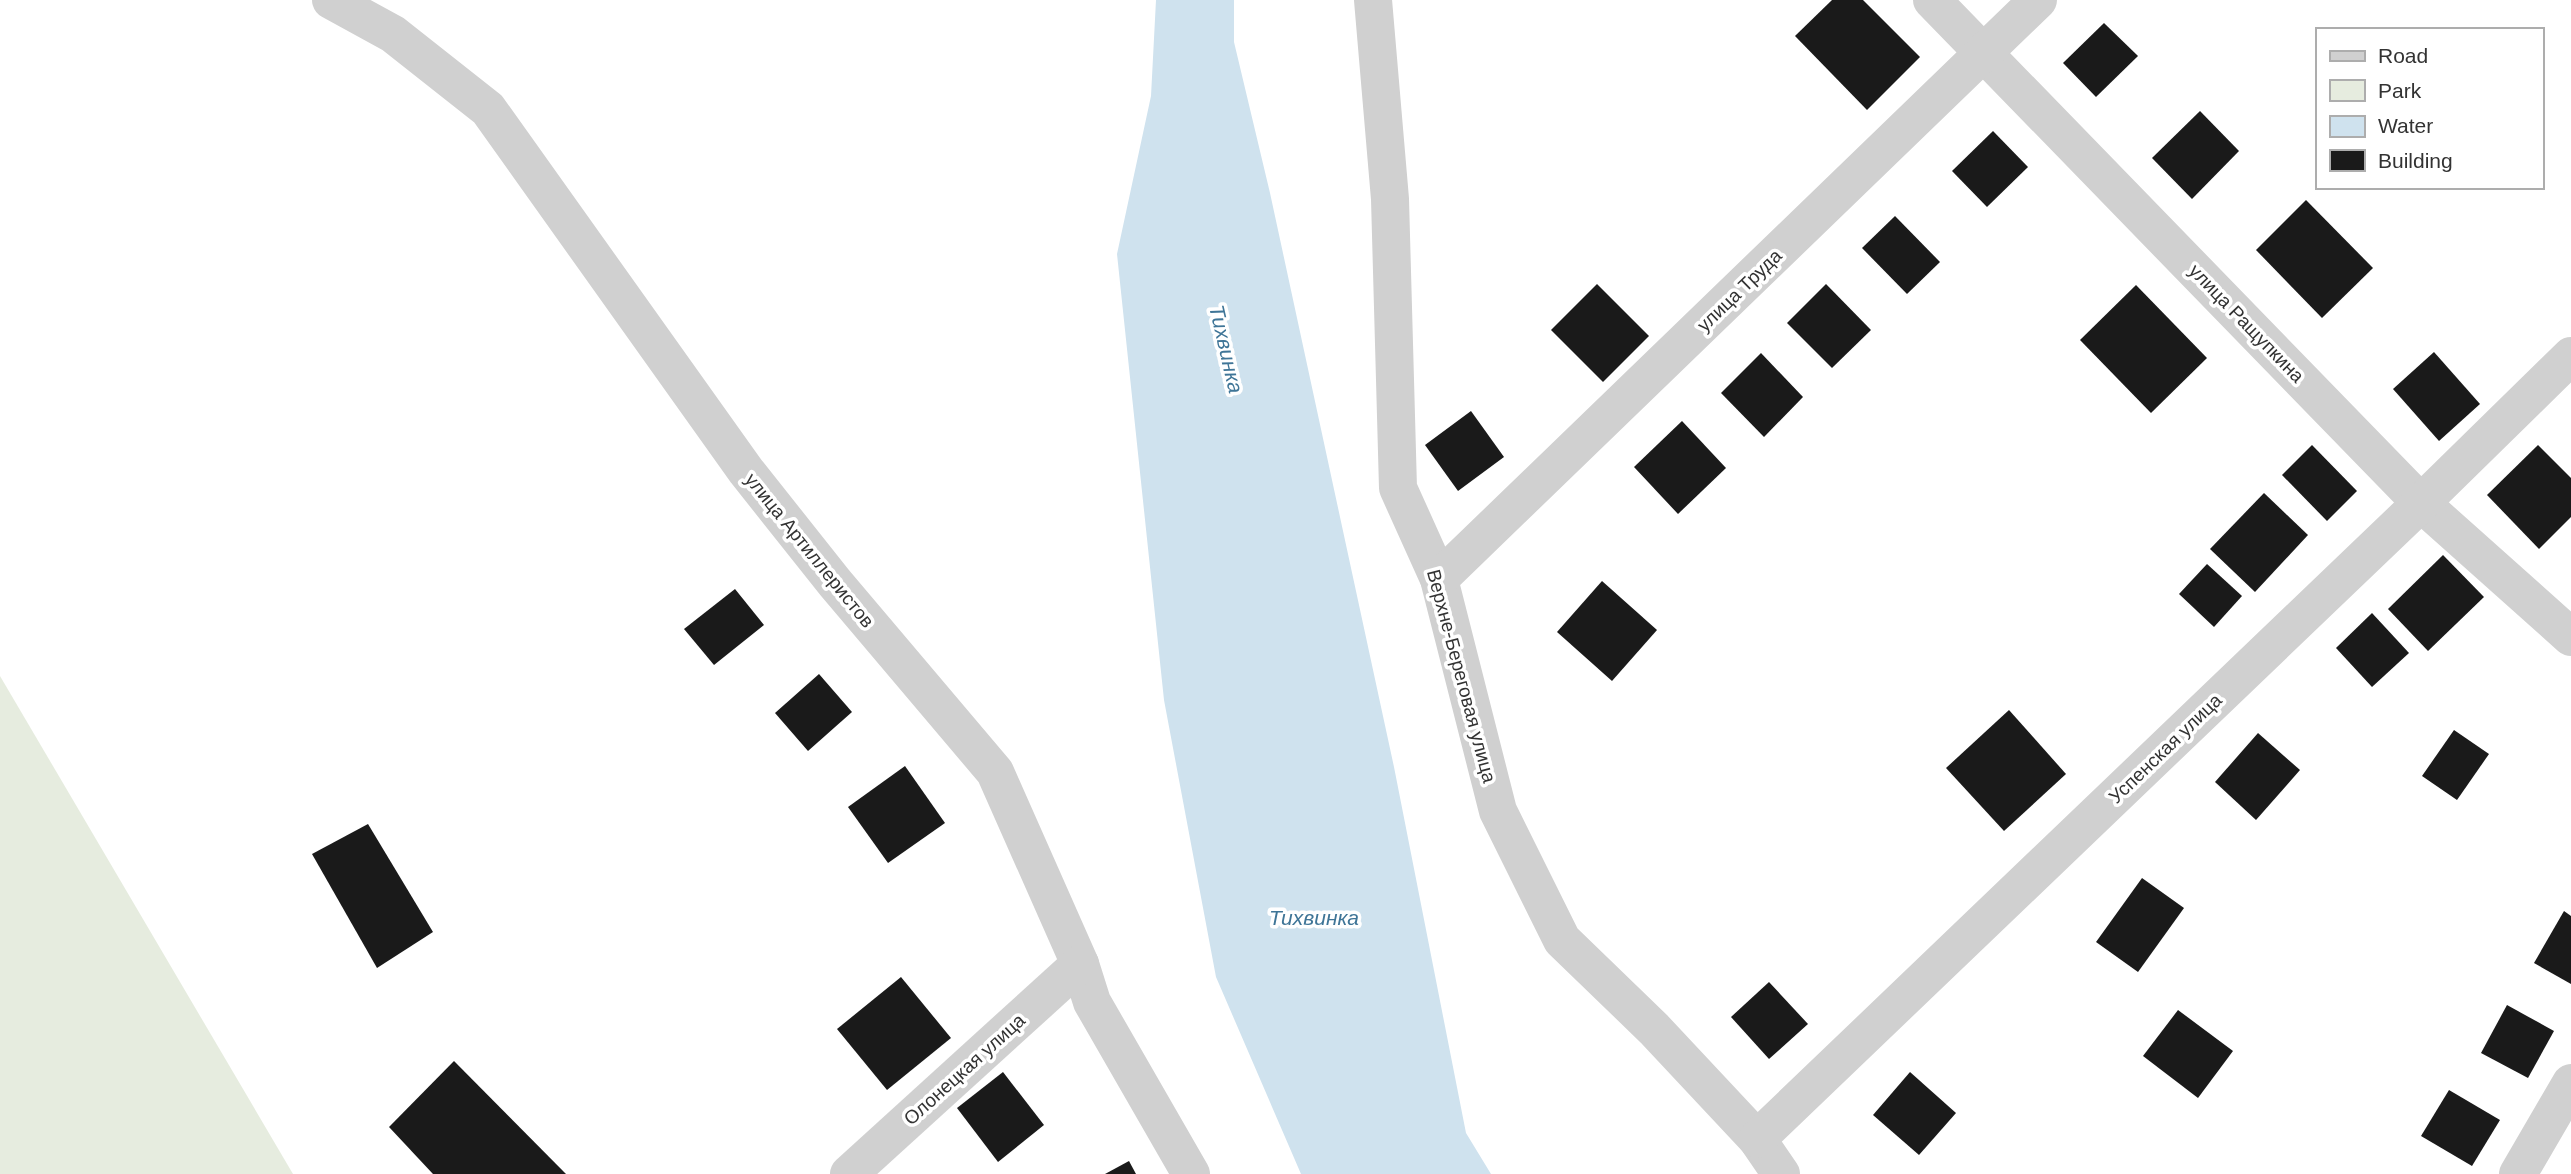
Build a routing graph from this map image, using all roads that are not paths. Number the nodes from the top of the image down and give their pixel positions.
1 (331, 0) edge
2 (1373, 0) edge
3 (1931, 0) edge
4 (2038, 0) edge
5 (1984, 53) junction
6 (2571, 356) edge
7 (2421, 503) junction
8 (1439, 579) junction
9 (2571, 637) edge
10 (1080, 964) junction
11 (2571, 1083) edge
12 (1758, 1139) junction
13 (849, 1174) edge
14 (1191, 1174) edge
15 (1781, 1174) edge
16 (2518, 1174) edge

1 - 10 street, улица Артиллеристов
2 - 8 street, Верхне-Береговая улица
3 - 5 street, улица Ращупкина
4 - 5 street, улица Труда
5 - 7 street, улица Ращупкина
5 - 8 street, улица Труда
6 - 7 street, Успенская улица
7 - 9 street, улица Ращупкина
7 - 12 street, Успенская улица
8 - 12 street, Верхне-Береговая улица
10 - 13 street, Олонецкая улица
10 - 14 street, улица Артиллеристов
11 - 16 street
12 - 15 street, Верхне-Береговая улица

